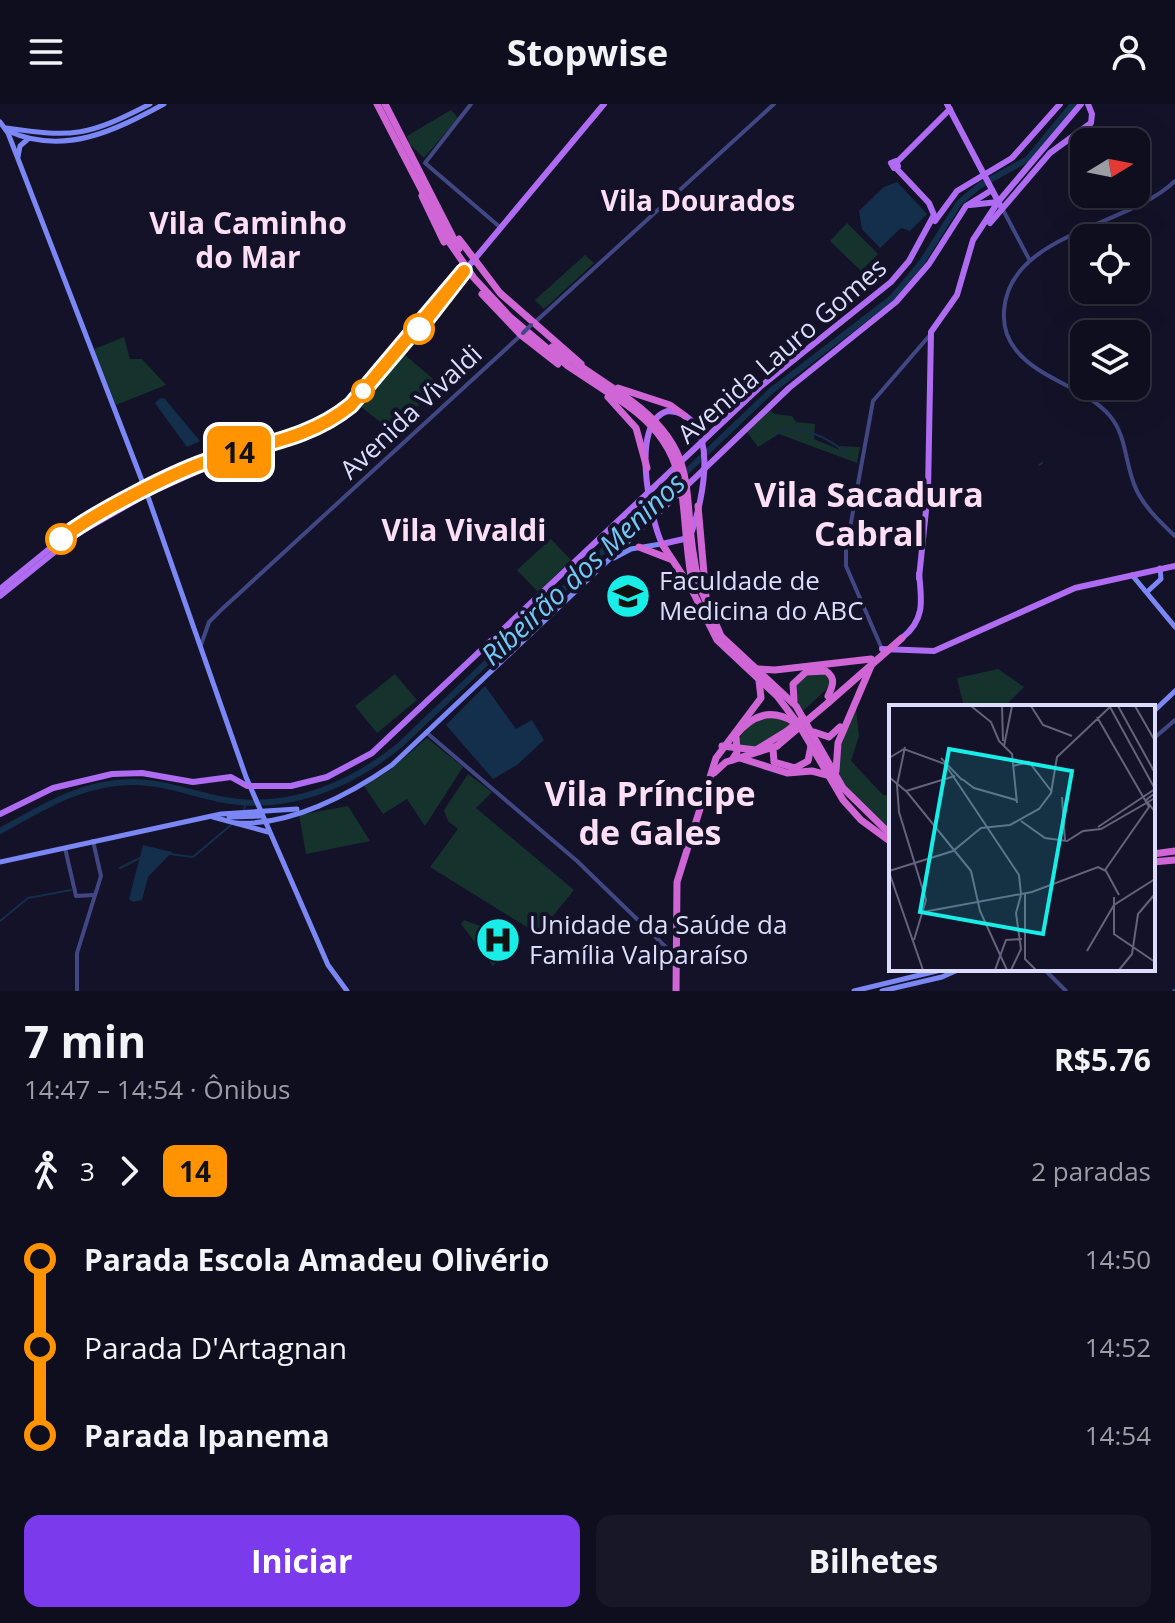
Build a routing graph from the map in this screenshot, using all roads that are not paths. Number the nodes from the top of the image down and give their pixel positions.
1 (150, 104) edge
2 (164, 104) edge
3 (471, 104) edge
4 (604, 104) edge
5 (774, 104) edge
6 (1060, 104) edge
7 (380, 105) edge
8 (949, 106) edge
9 (1088, 106) edge
10 (1078, 107) edge
11 (127, 116) junction
12 (125, 125) junction
13 (3, 127) edge
14 (29, 139) junction
15 (11, 142) junction
16 (21, 144) junction
17 (19, 161) junction
18 (986, 174) junction
19 (417, 177) junction
20 (1175, 181) edge
21 (993, 188) junction
22 (1011, 188) junction
23 (432, 195) junction
24 (947, 202) junction
25 (929, 203) junction
26 (1001, 203) junction
27 (966, 206) junction
28 (501, 228) junction
29 (1029, 259) junction
30 (472, 261) junction
31 (464, 270) junction
32 (532, 324) junction
33 (931, 333) junction
34 (522, 334) junction
35 (590, 377) junction
36 (609, 385) junction
37 (601, 390) junction
38 (619, 396) junction
39 (685, 416) junction
40 (282, 443) junction
41 (703, 445) junction
42 (250, 450) junction
43 (231, 456) junction
44 (243, 456) junction
45 (716, 458) junction
46 (706, 459) junction
47 (647, 468) junction
48 (706, 469) junction
49 (692, 482) junction
50 (702, 487) junction
51 (146, 493) junction
52 (648, 497) junction
53 (698, 506) junction
54 (652, 515) junction
55 (657, 531) junction
56 (1175, 536) edge
57 (681, 540) junction
58 (662, 544) junction
59 (639, 547) junction
60 (616, 554) junction
61 (674, 562) junction
62 (1175, 566) edge
63 (1160, 568) junction
64 (1132, 575) junction
65 (0, 589) edge
66 (1147, 592) junction
67 (0, 596) edge
68 (698, 601) junction
69 (707, 606) junction
70 (1175, 627) edge
71 (900, 644) junction
72 (200, 648) junction
73 (885, 650) junction
74 (871, 662) junction
75 (758, 672) junction
76 (1175, 691) edge
77 (829, 699) junction
78 (760, 700) junction
79 (796, 706) junction
80 (1155, 710) edge
81 (763, 714) junction
82 (1175, 720) edge
83 (799, 725) junction
84 (811, 729) junction
85 (427, 733) junction
86 (1155, 737) edge
87 (811, 744) junction
88 (774, 745) junction
89 (737, 748) junction
90 (721, 749) junction
91 (733, 760) junction
92 (832, 777) junction
93 (710, 782) junction
94 (250, 789) junction
95 (0, 814) edge
96 (210, 816) junction
97 (261, 817) junction
98 (236, 823) junction
99 (268, 832) junction
100 (889, 833) edge
101 (93, 841) junction
102 (889, 841) edge
103 (65, 848) junction
104 (1175, 851) edge
105 (1155, 854) edge
106 (1175, 860) edge
107 (0, 862) edge
108 (1155, 862) edge
109 (93, 895) junction
110 (674, 956) junction
111 (937, 971) edge
112 (956, 971) edge
113 (1046, 971) edge
114 (77, 991) edge
115 (347, 991) edge
116 (674, 991) edge
117 (854, 991) edge
118 (882, 991) edge
119 (1066, 991) edge

1 - 11 main road
2 - 12 main road
3 - 28 street
4 - 28 main road
5 - 32 street, Avenida Vivaldi
6 - 18 main road, Avenida Lauro Gomes
7 - 19 highway
7 - 23 highway
8 - 18 main road
8 - 25 main road
9 - 10 main road
9 - 26 main road
10 - 22 main road
11 - 12 main road
11 - 13 main road
12 - 14 main road
13 - 14 main road
13 - 15 main road
14 - 16 main road
15 - 16 main road
15 - 17 main road
16 - 17 main road
17 - 51 main road
18 - 21 main road
18 - 24 main road, Avenida Lauro Gomes
19 - 31 highway
19 - 35 highway
20 - 29 street
21 - 22 main road, Avenida Lauro Gomes
21 - 26 main road
21 - 27 main road, Avenida Lauro Gomes
22 - 26 main road
23 - 30 highway
23 - 35 highway
24 - 25 main road
24 - 41 main road, Avenida Lauro Gomes
25 - 41 main road, Avenida Lauro Gomes
26 - 27 main road
26 - 29 street
26 - 33 main road
27 - 45 main road, Avenida Lauro Gomes
28 - 30 main road
29 - 56 street
30 - 31 main road, bridge
30 - 32 highway
31 - 34 highway
31 - 40 main road
32 - 34 street, Avenida Vivaldi, bridge
32 - 35 highway
33 - 71 main road
33 - 73 street
34 - 35 highway
34 - 72 street, Avenida Vivaldi
35 - 36 highway
35 - 37 highway
36 - 38 highway
36 - 39 highway
37 - 38 highway
37 - 47 highway
38 - 68 highway, bridge
38 - 69 highway, bridge
39 - 41 main road
39 - 47 main road
40 - 42 main road
40 - 44 main road
41 - 46 main road
41 - 52 main road, Avenida Lauro Gomes
42 - 43 main road
42 - 44 main road
43 - 44 main road
43 - 51 main road
45 - 46 main road
45 - 48 main road, Avenida Lauro Gomes
46 - 48 main road
47 - 52 main road
48 - 49 main road, Avenida Lauro Gomes
48 - 50 main road
49 - 50 main road
49 - 54 main road, Avenida Lauro Gomes
50 - 53 main road
51 - 65 main road
51 - 67 main road
51 - 72 main road
52 - 54 main road
52 - 94 main road, Avenida Lauro Gomes
53 - 57 main road
53 - 69 highway
54 - 55 main road
54 - 60 main road, Avenida Lauro Gomes
55 - 57 main road
55 - 58 main road
57 - 58 main road
58 - 59 main road, Avenida Lauro Gomes
58 - 61 highway
59 - 60 main road, Avenida Lauro Gomes
59 - 61 highway
60 - 85 main road, Avenida Lauro Gomes
61 - 68 highway
62 - 63 main road
63 - 64 main road
63 - 66 main road
64 - 66 main road
64 - 71 main road
66 - 70 main road
68 - 75 highway
69 - 75 highway
71 - 73 highway
72 - 94 main road
73 - 74 highway
74 - 75 highway
74 - 77 highway
74 - 92 highway
75 - 78 highway
75 - 79 highway
75 - 83 highway
76 - 80 main road
77 - 79 highway
77 - 84 highway
77 - 88 highway, bridge
78 - 81 highway
78 - 90 highway
79 - 84 highway
81 - 83 highway
81 - 89 highway
82 - 86 street
83 - 87 highway
84 - 92 highway
85 - 97 main road, Avenida Lauro Gomes
85 - 110 street
87 - 88 highway
87 - 92 highway
88 - 89 highway
88 - 91 highway
89 - 90 highway
89 - 91 highway
90 - 91 highway
90 - 93 highway
91 - 92 highway
91 - 93 highway
92 - 100 highway
92 - 102 highway
93 - 110 highway
94 - 95 main road, Avenida Lauro Gomes
94 - 97 main road
96 - 97 main road
96 - 98 main road
96 - 101 main road
97 - 98 main road
97 - 99 main road
98 - 99 main road
99 - 115 main road
101 - 103 main road
101 - 109 street
103 - 107 main road
103 - 109 street
104 - 105 highway
106 - 108 highway
109 - 114 street
110 - 116 highway
111 - 117 main road
112 - 118 main road
113 - 119 street

